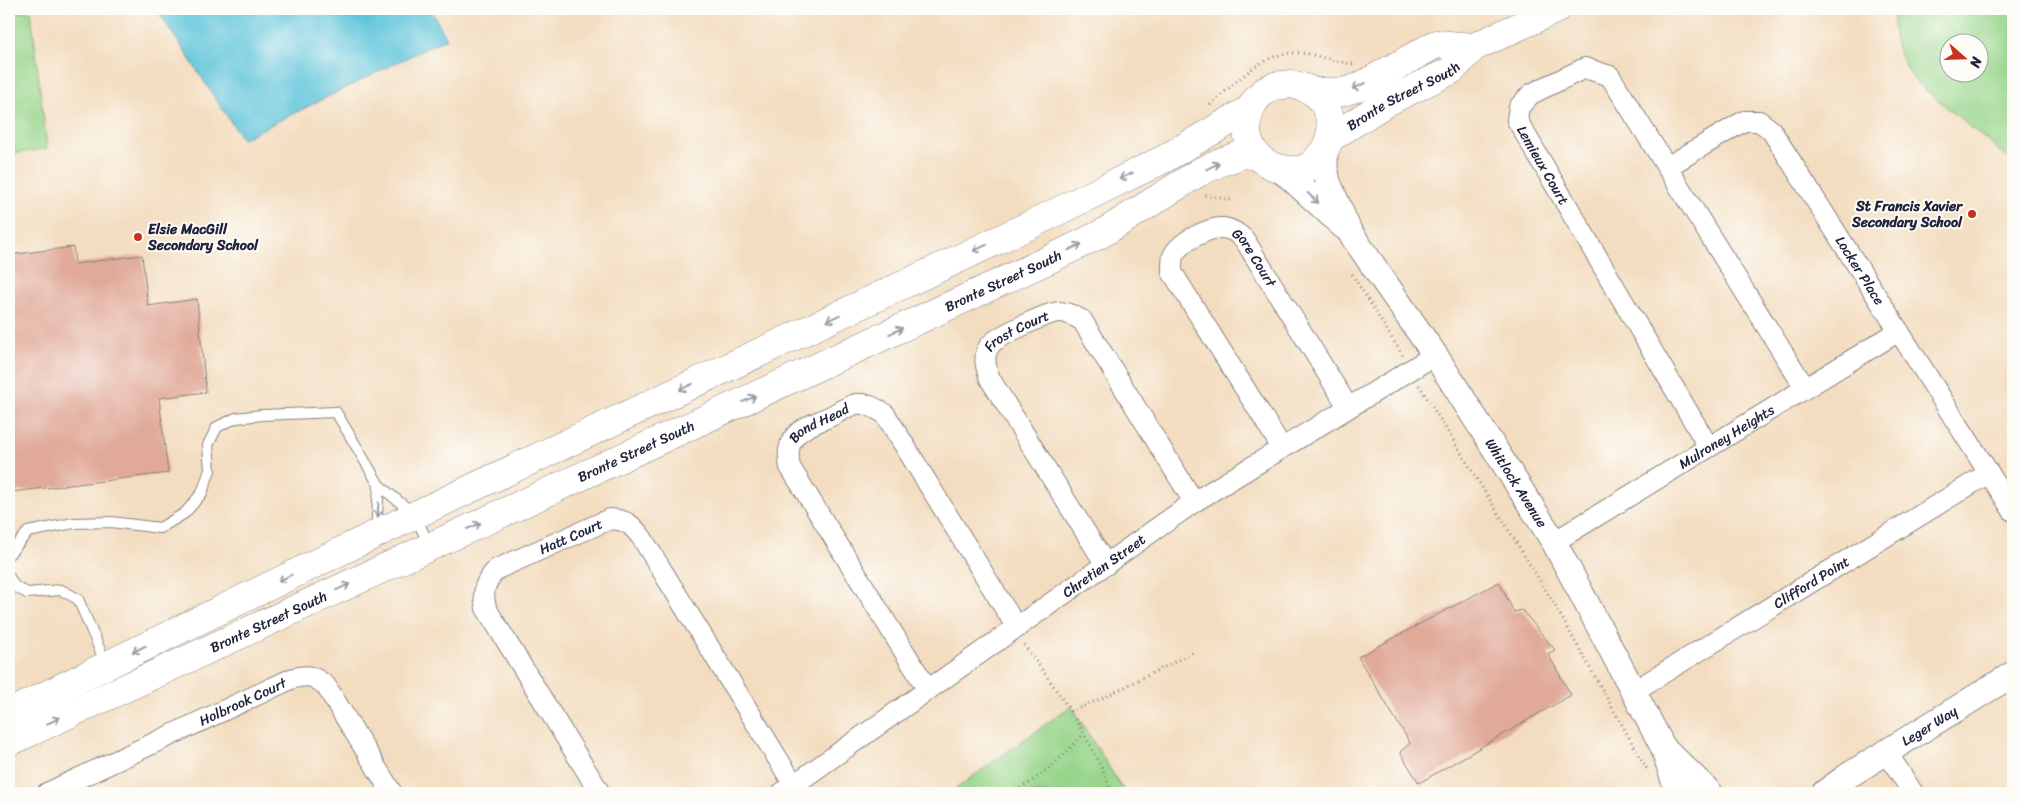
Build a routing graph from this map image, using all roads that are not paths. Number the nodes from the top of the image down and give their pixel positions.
1 (1557, 9) edge
2 (1474, 47) junction
3 (1313, 92) junction
4 (1250, 109) junction
5 (1327, 144) junction
6 (1266, 161) junction
7 (1667, 167) junction
8 (1349, 231) junction
9 (1899, 331) junction
10 (1435, 355) junction
11 (1805, 388) junction
12 (1348, 408) junction
13 (1708, 446) junction
14 (1282, 448) junction
15 (1989, 473) junction
16 (379, 485) junction
17 (1194, 502) junction
18 (2013, 511) edge
19 (415, 515) junction
20 (376, 534) junction
21 (1554, 542) junction
22 (430, 547) junction
23 (9, 554) edge
24 (1106, 565) junction
25 (9, 577) edge
26 (1020, 637) junction
27 (107, 665) junction
28 (2013, 674) edge
29 (928, 690) junction
30 (1634, 691) junction
31 (9, 713) edge
32 (9, 742) edge
33 (1664, 747) junction
34 (1886, 751) junction
35 (1846, 776) junction
36 (788, 789) edge
37 (47, 793) edge
38 (392, 793) edge
39 (600, 793) edge
40 (1678, 793) edge
41 (1710, 793) edge
42 (1805, 793) edge
43 (1824, 793) edge
44 (1913, 793) edge

1 - 2 main road, Bronte Street South
2 -> 3 main road, Bronte Street South
2 - 5 main road, Bronte Street South
3 - 4 main road
3 - 5 main road
4 - 6 main road
4 -> 19 main road
5 - 6 main road
5 - 8 street, Whitlock Avenue
6 -> 8 street, Whitlock Avenue
22 -> 6 main road, Bronte Street South
7 - 9 street, Locker Place
7 - 11 street, Lemieux Court
7 - 13 street, Lemieux Court
8 - 10 street, Whitlock Avenue
9 - 11 street, Mulroney Heights
9 - 15 street, Locker Place
10 - 12 street, Chretien Street
10 - 21 street, Whitlock Avenue
11 - 13 street, Mulroney Heights
12 - 14 street, Chretien Street
12 - 14 street, Gore Court
13 - 21 street, Mulroney Heights
14 - 17 street, Chretien Street
15 - 18 street, Locker Place
15 - 30 street, Clifford Point
16 - 19 lane
16 -> 20 lane
16 - 23 lane
17 - 24 street, Chretien Street
17 - 24 street, Frost Court
19 - 20 main road
19 - 22 lane
20 -> 27 main road
21 - 30 street, Whitlock Avenue
32 -> 22 main road, Bronte Street South
24 - 26 street, Chretien Street
25 - 27 lane
26 - 29 street, Chretien Street
26 - 29 street, Bond Head
27 - 31 main road
28 - 34 street, Leger Way
29 - 36 street, Chretien Street
30 - 33 street, Whitlock Avenue
33 - 40 street, Whitlock Avenue
33 - 41 street, Whitlock Avenue
34 - 35 street, Leger Way
34 - 44 street
35 - 42 street, Leger Way
35 - 43 street, Leger Way
36 - 39 street, Hatt Court
37 - 38 street, Holbrook Court

